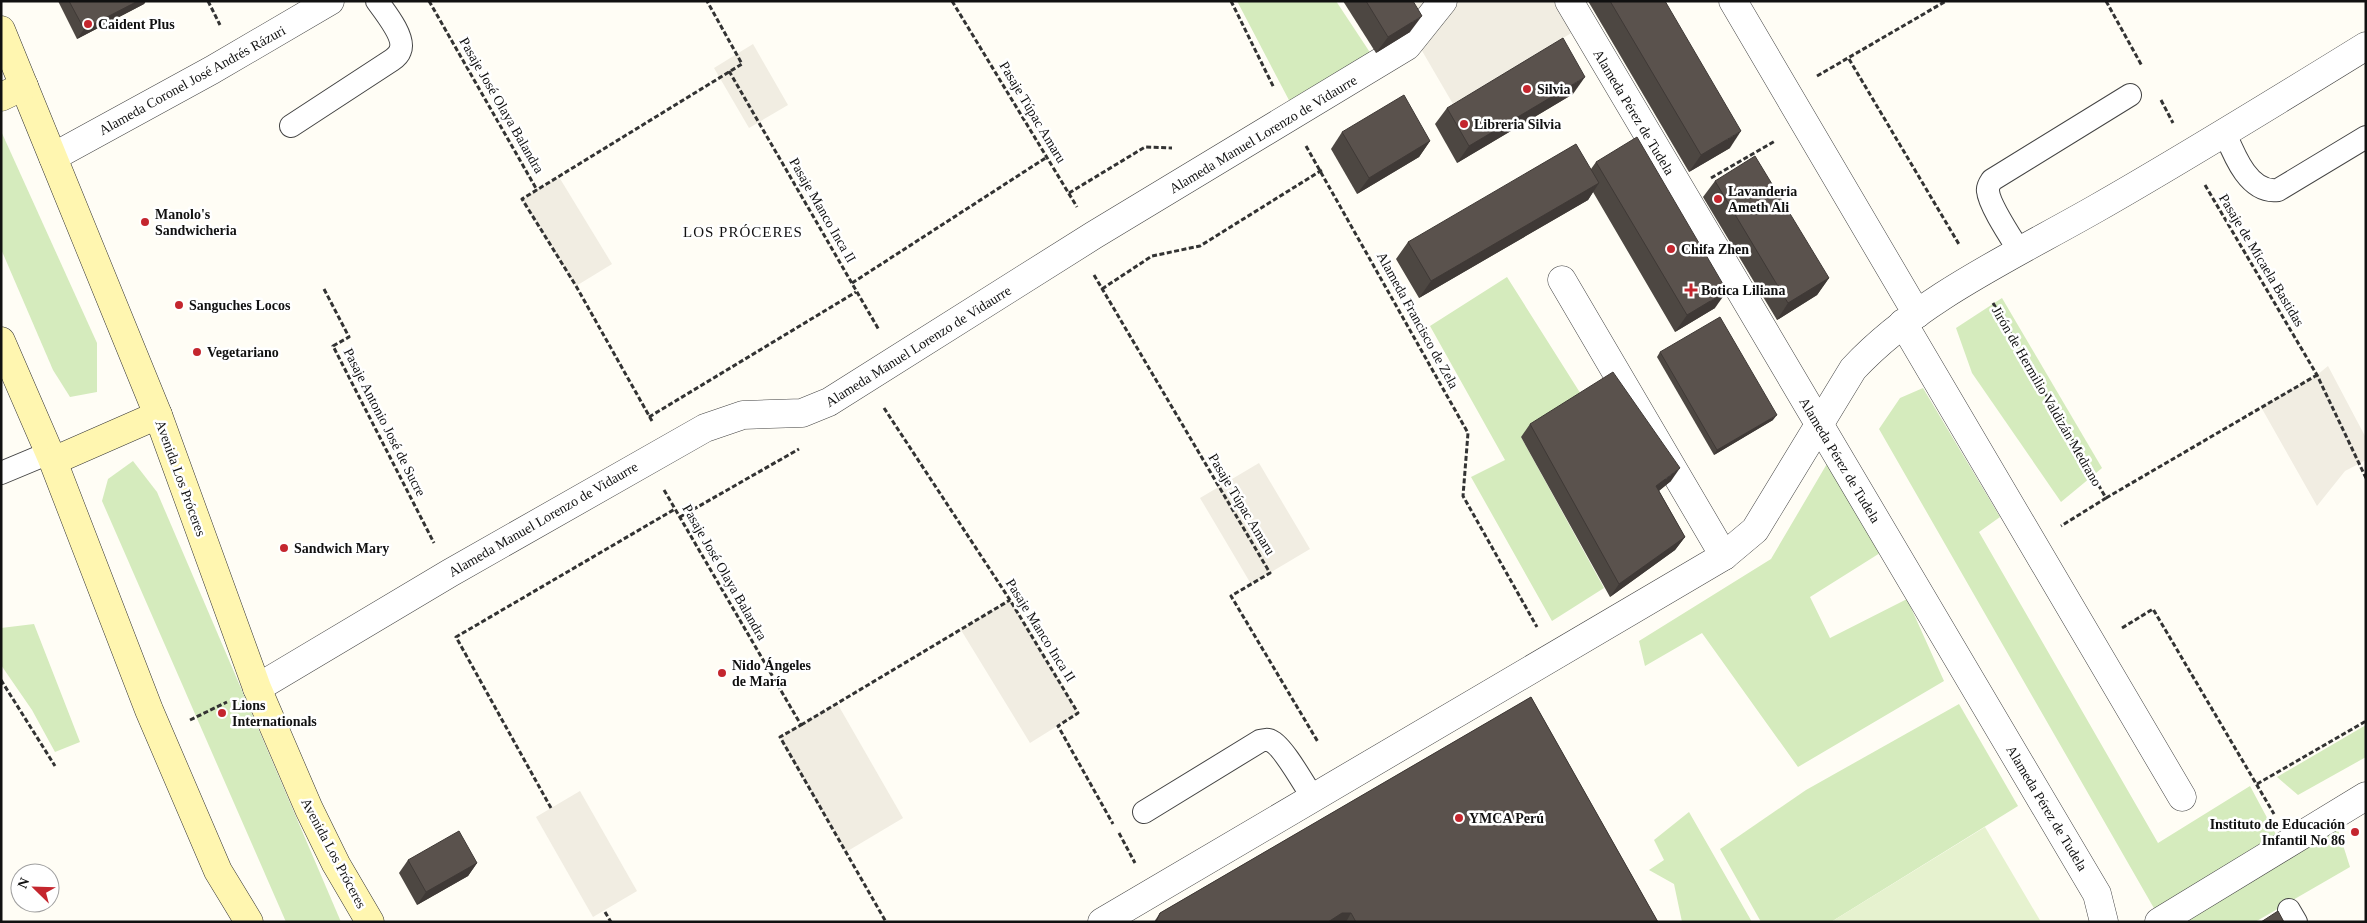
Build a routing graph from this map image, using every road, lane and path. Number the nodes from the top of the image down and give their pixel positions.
1 (330, 1) edge
2 (377, 1) edge
3 (429, 1) edge
4 (707, 1) edge
5 (952, 1) edge
6 (1231, 1) edge
7 (1444, 1) edge
8 (1569, 1) edge
9 (1733, 1) edge
10 (1946, 1) edge
11 (1, 30) edge
12 (2366, 46) edge
13 (1849, 59) junction
14 (729, 71) junction
15 (1814, 78) dead end
16 (1274, 89) junction
17 (13, 92) edge
18 (1266, 94) dead end
19 (2130, 95) dead end
20 (1289, 119) junction
21 (1804, 124) junction
22 (291, 126) dead end
23 (2225, 133) junction
24 (2366, 137) edge
25 (1174, 148) dead end
26 (2188, 156) junction
27 (53, 157) junction
28 (1047, 157) junction
29 (1322, 170) junction
30 (537, 190) junction
31 (1069, 193) junction
32 (1682, 194) junction
33 (1086, 241) junction
34 (2020, 252) junction
35 (1978, 276) junction
36 (1562, 280) dead end
37 (852, 283) junction
38 (324, 289) dead end
39 (1102, 289) junction
40 (856, 292) junction
41 (1910, 319) junction
42 (1, 341) edge
43 (896, 360) junction
44 (2317, 375) junction
45 (866, 379) junction
46 (158, 415) junction
47 (649, 417) junction
48 (1818, 424) junction
49 (805, 445) dead end
50 (657, 453) junction
51 (51, 457) junction
52 (1, 474) edge
53 (2366, 478) edge
54 (2106, 498) junction
55 (675, 509) junction
56 (680, 516) junction
57 (2059, 527) dead end
58 (1724, 556) junction
59 (450, 573) junction
60 (1010, 600) junction
61 (2120, 629) dead end
62 (1553, 656) junction
63 (1, 680) edge
64 (257, 688) junction
65 (2366, 721) edge
66 (801, 725) junction
67 (160, 734) junction
68 (55, 766) dead end
69 (1341, 782) junction
70 (2257, 784) junction
71 (2366, 796) edge
72 (2182, 797) dead end
73 (1313, 798) junction
74 (551, 808) dead end
75 (1144, 812) dead end
76 (2291, 842) junction
77 (1152, 892) junction
78 (605, 912) dead end
79 (249, 922) edge
80 (370, 922) edge
81 (611, 922) edge
82 (886, 922) edge
83 (1102, 922) edge
84 (2104, 922) edge
85 (2160, 922) edge

1 - 27 street, Alameda Coronel José Andrés Rázuri
2 - 22 lane
3 - 30 path, Pasaje José Olaya Balandra
4 - 14 path
5 - 28 path, Pasaje Túpac Amaru
6 - 16 path, Alameda Francisco de Zela
7 - 20 street, Alameda Manuel Lorenzo de Vidaurre
8 - 32 street, Alameda Pérez de Tudela
9 - 21 street
10 - 13 path
11 - 17 main road, Avenida Los Próceres
12 - 23 street
13 - 15 path
13 - 35 path, Jirón de Hermilio Valdizán Medrano
14 - 30 path
14 - 37 path, Pasaje Manco Inca II
16 - 18 path
16 - 20 path, Alameda Francisco de Zela
17 - 27 main road, Avenida Los Próceres
19 - 34 lane
20 - 29 path, Alameda Francisco de Zela
20 - 33 street, Alameda Manuel Lorenzo de Vidaurre
21 - 32 path
21 - 41 street
23 - 24 lane
23 - 26 street
25 - 31 path
26 - 34 street
26 - 44 path, Pasaje de Micaela Bastidas
27 - 46 main road, Avenida Los Próceres
28 - 31 path, Pasaje Túpac Amaru
28 - 37 path
29 - 39 path
29 - 62 path, Alameda Francisco de Zela
30 - 47 path, Pasaje José Olaya Balandra
31 - 33 path, Pasaje Túpac Amaru
32 - 48 street, Alameda Pérez de Tudela
33 - 39 path, Pasaje Túpac Amaru
33 - 43 street, Alameda Manuel Lorenzo de Vidaurre
34 - 35 street
35 - 41 street
35 - 54 path, Jirón de Hermilio Valdizán Medrano
36 - 58 street
37 - 40 path, Pasaje Manco Inca II
38 - 59 path, Pasaje Antonio José de Sucre
39 - 69 path, Pasaje Túpac Amaru
40 - 43 path, Pasaje Manco Inca II
40 - 47 path
41 - 48 street
41 - 72 street
42 - 51 main road
43 - 45 street, Alameda Manuel Lorenzo de Vidaurre
44 - 53 path, Pasaje de Micaela Bastidas
44 - 54 path
45 - 50 street, Alameda Manuel Lorenzo de Vidaurre
45 - 60 path, Pasaje Manco Inca II
46 - 51 main road
46 - 64 main road, Avenida Los Próceres
47 - 50 path, Pasaje José Olaya Balandra
48 - 58 street
48 - 84 street, Alameda Pérez de Tudela
49 - 56 path
50 - 55 path, Pasaje José Olaya Balandra
50 - 59 street, Alameda Manuel Lorenzo de Vidaurre
51 - 52 lane
51 - 67 main road
54 - 57 path, Jirón de Hermilio Valdizán Medrano
55 - 56 path, Pasaje José Olaya Balandra
55 - 74 path
56 - 66 path, Pasaje José Olaya Balandra
58 - 62 street
59 - 64 street, Alameda Manuel Lorenzo de Vidaurre
60 - 66 path
60 - 77 path, Pasaje Manco Inca II
61 - 70 path
62 - 69 street
63 - 68 path
64 - 67 path
64 - 80 main road, Avenida Los Próceres
65 - 70 path
66 - 82 path
67 - 79 main road
69 - 73 street
70 - 76 path
71 - 76 street
73 - 75 lane
73 - 77 street
76 - 85 street
77 - 83 street
78 - 81 path

